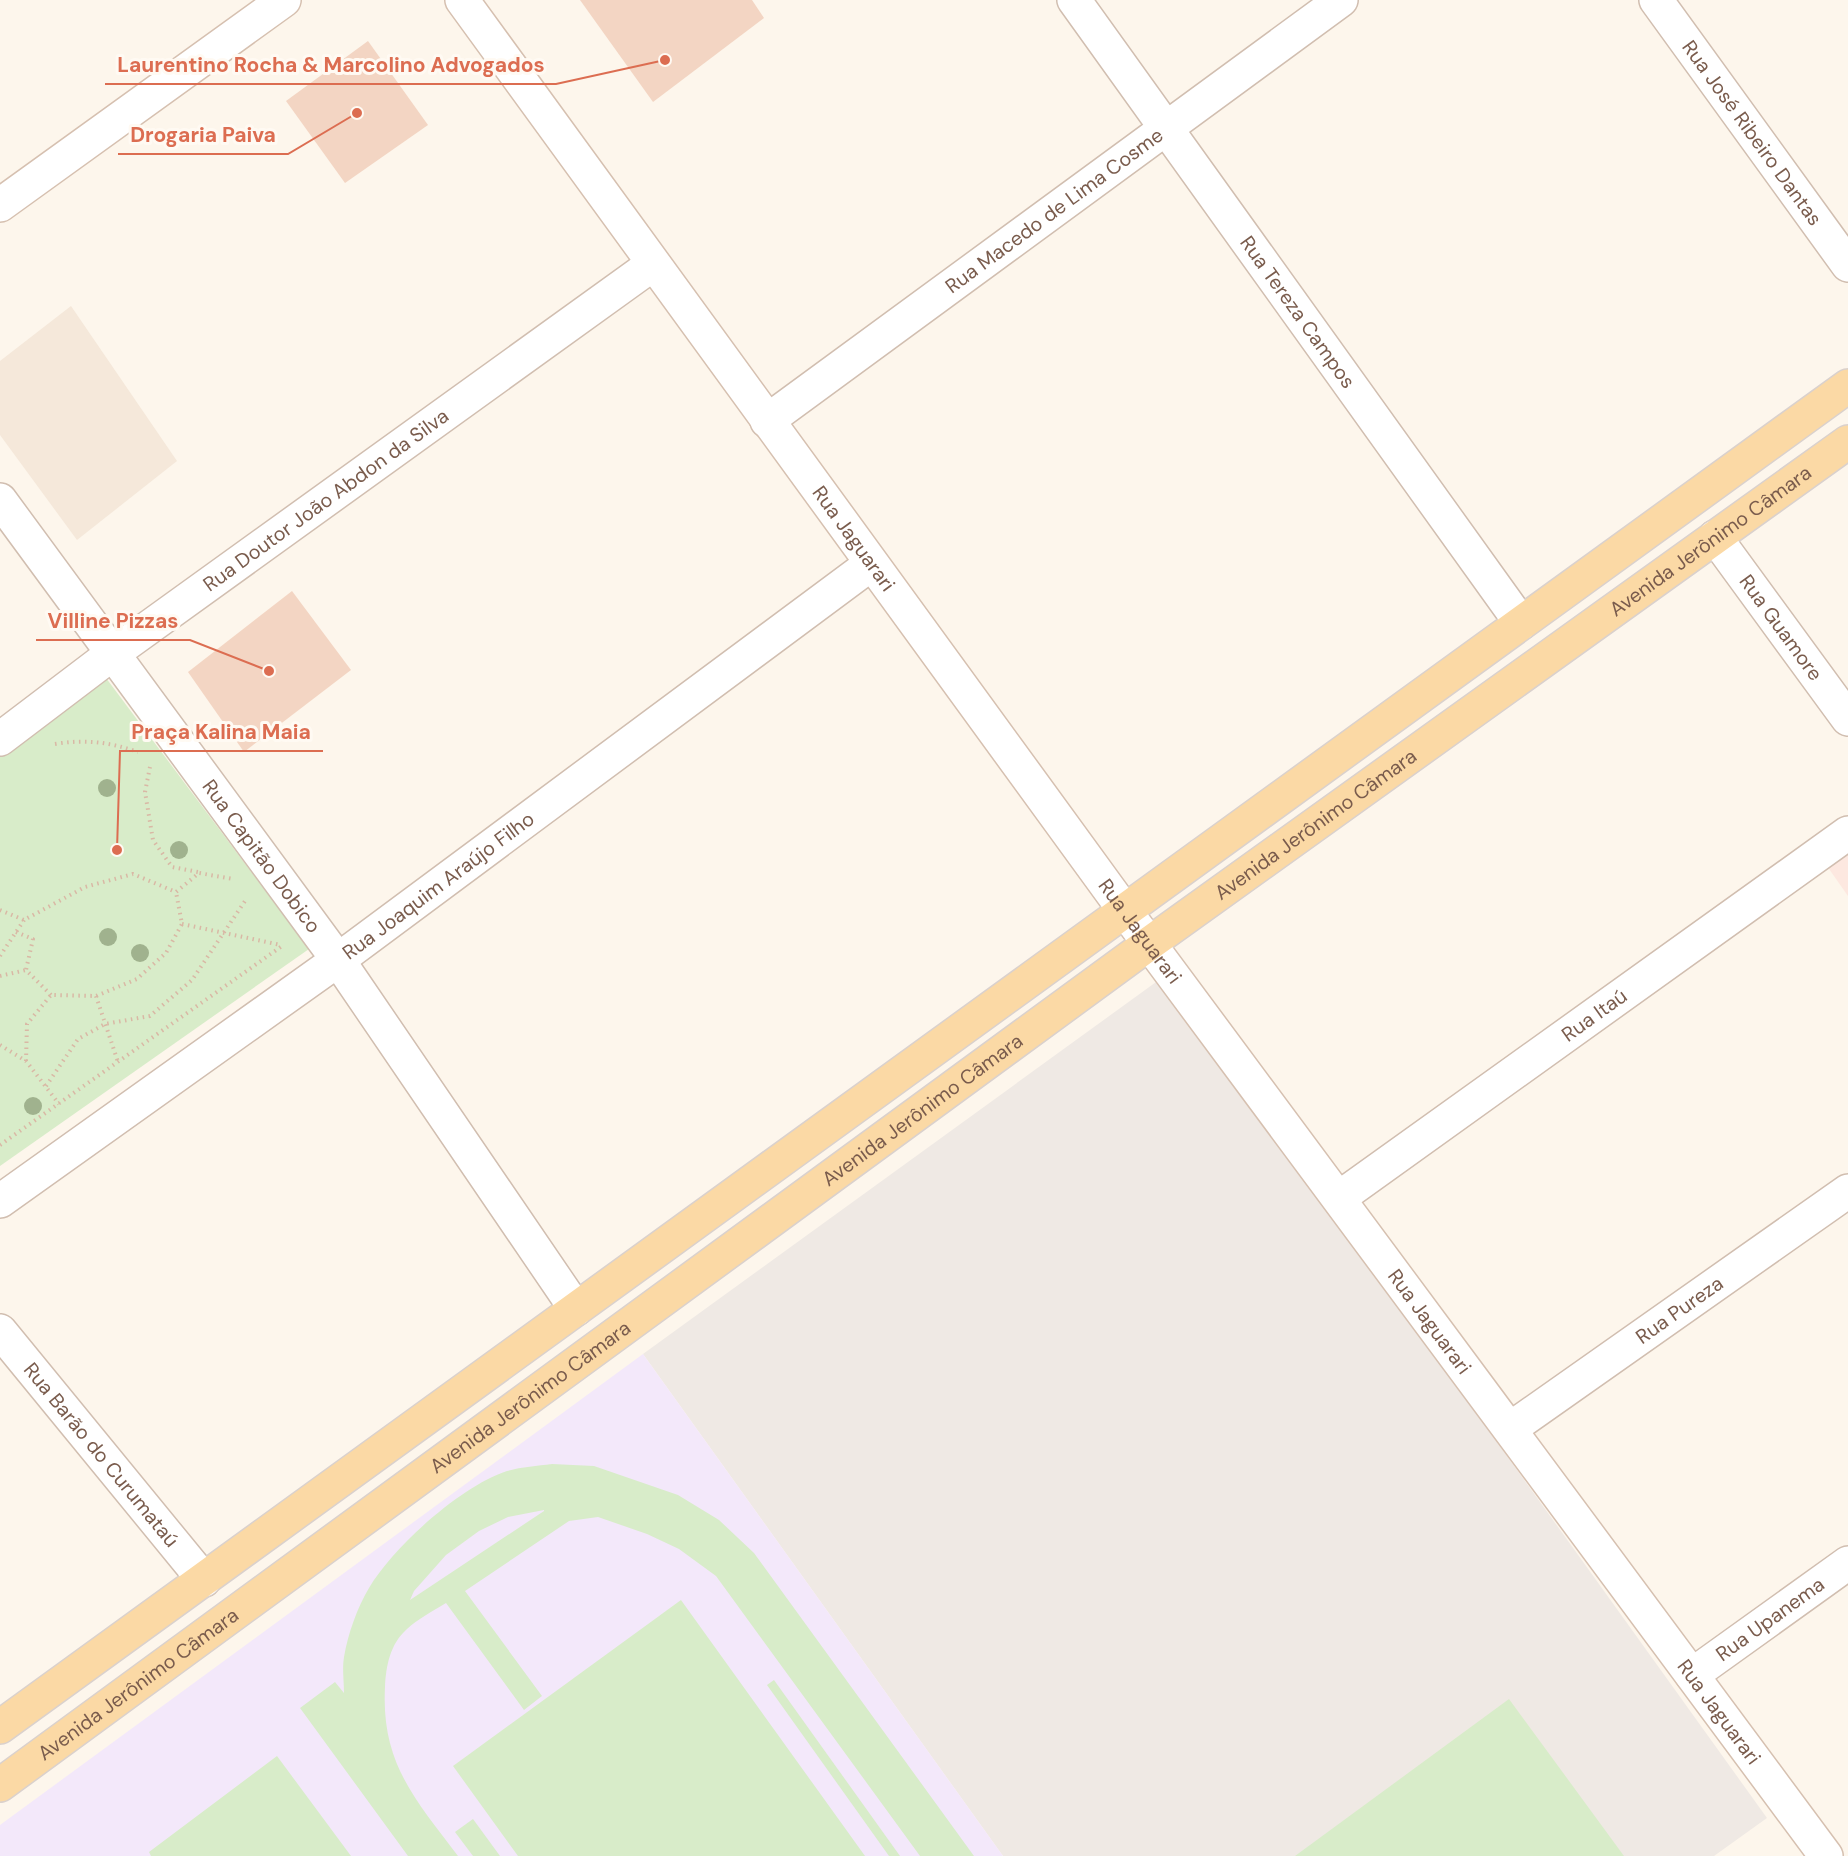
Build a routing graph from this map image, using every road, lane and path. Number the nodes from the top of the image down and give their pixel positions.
1 (284, 0) edge
2 (462, 0) edge
3 (1074, 0) edge
4 (1341, 0) edge
5 (1656, 0) edge
6 (1167, 129) junction
7 (0, 205) edge
8 (652, 264) junction
9 (1848, 265) edge
10 (1848, 386) edge
11 (767, 421) junction
12 (1848, 442) edge
13 (0, 500) edge
14 (1715, 537) junction
15 (871, 564) junction
16 (1521, 623) junction
17 (112, 654) junction
18 (1848, 719) edge
19 (0, 739) edge
20 (132, 743) dead end
21 (44, 746) dead end
22 (138, 752) junction
23 (150, 767) junction
24 (157, 777) dead end
25 (1848, 833) edge
26 (226, 870) dead end
27 (199, 873) junction
28 (176, 892) junction
29 (254, 908) dead end
30 (0, 910) edge
31 (1125, 911) junction
32 (24, 921) junction
33 (182, 924) junction
34 (16, 932) junction
35 (222, 934) junction
36 (275, 936) dead end
37 (1150, 943) junction
38 (282, 946) junction
39 (0, 956) edge
40 (338, 960) junction
41 (26, 970) junction
42 (0, 976) edge
43 (51, 995) junction
44 (96, 996) junction
45 (105, 1024) junction
46 (0, 1045) edge
47 (26, 1061) junction
48 (118, 1062) junction
49 (46, 1086) junction
50 (59, 1104) junction
51 (2, 1141) edge
52 (0, 1145) edge
53 (1848, 1191) edge
54 (1339, 1198) junction
55 (0, 1201) edge
56 (576, 1309) junction
57 (0, 1331) edge
58 (1510, 1429) junction
59 (1848, 1563) edge
60 (204, 1580) junction
61 (1692, 1675) junction
62 (0, 1727) edge
63 (0, 1785) edge
64 (1826, 1856) edge

1 - 7 street
2 - 8 street, Rua Jaguarari
3 - 6 street, Rua Tereza Campos
4 - 6 street, Rua Macedo de Lima Cosme
5 - 9 street, Rua José Ribeiro Dantas
6 - 11 street, Rua Macedo de Lima Cosme
6 - 16 street, Rua Tereza Campos
8 - 11 street, Rua Jaguarari
8 - 17 street, Rua Doutor João Abdon da Silva
10 - 16 main road, Avenida Jerônimo Câmara
11 - 15 street, Rua Jaguarari
12 - 14 main road, Avenida Jerônimo Câmara
13 - 17 street, Rua Capitão Dobico
14 - 18 street, Rua Guamore
14 - 37 main road, Avenida Jerônimo Câmara
15 - 31 street, Rua Jaguarari
15 - 40 street, Rua Joaquim Araújo Filho
16 - 31 main road, Avenida Jerônimo Câmara
17 - 19 street, Rua Doutor João Abdon da Silva
17 - 40 street, Rua Capitão Dobico
20 - 22 path
21 - 22 path
22 - 23 path
23 - 24 path
23 - 27 path
25 - 54 street, Rua Itaú
26 - 27 path
27 - 28 path
28 - 32 path
28 - 33 path
29 - 35 path
30 - 32 path
31 - 37 street, Rua Jaguarari
31 - 56 main road, Avenida Jerônimo Câmara
32 - 34 path
33 - 35 path
33 - 44 path
34 - 39 path
34 - 41 path
35 - 38 path
35 - 45 path
36 - 38 path
37 - 54 street, Rua Jaguarari
37 - 63 main road, Avenida Jerônimo Câmara
38 - 48 path
40 - 55 street, Rua Joaquim Araújo Filho
40 - 56 street, Rua Capitão Dobico
41 - 42 path
41 - 43 path
43 - 44 path
43 - 47 path
44 - 45 path
45 - 48 path
45 - 49 path
46 - 47 path
47 - 49 path
48 - 50 path
49 - 50 path
50 - 51 path
51 - 52 path
53 - 58 street, Rua Pureza
54 - 58 street, Rua Jaguarari
56 - 60 main road, Avenida Jerônimo Câmara
57 - 60 street, Rua Barão do Curumataú
58 - 61 street, Rua Jaguarari
59 - 61 street, Rua Upanema
60 - 62 main road, Avenida Jerônimo Câmara
61 - 64 street, Rua Jaguarari

